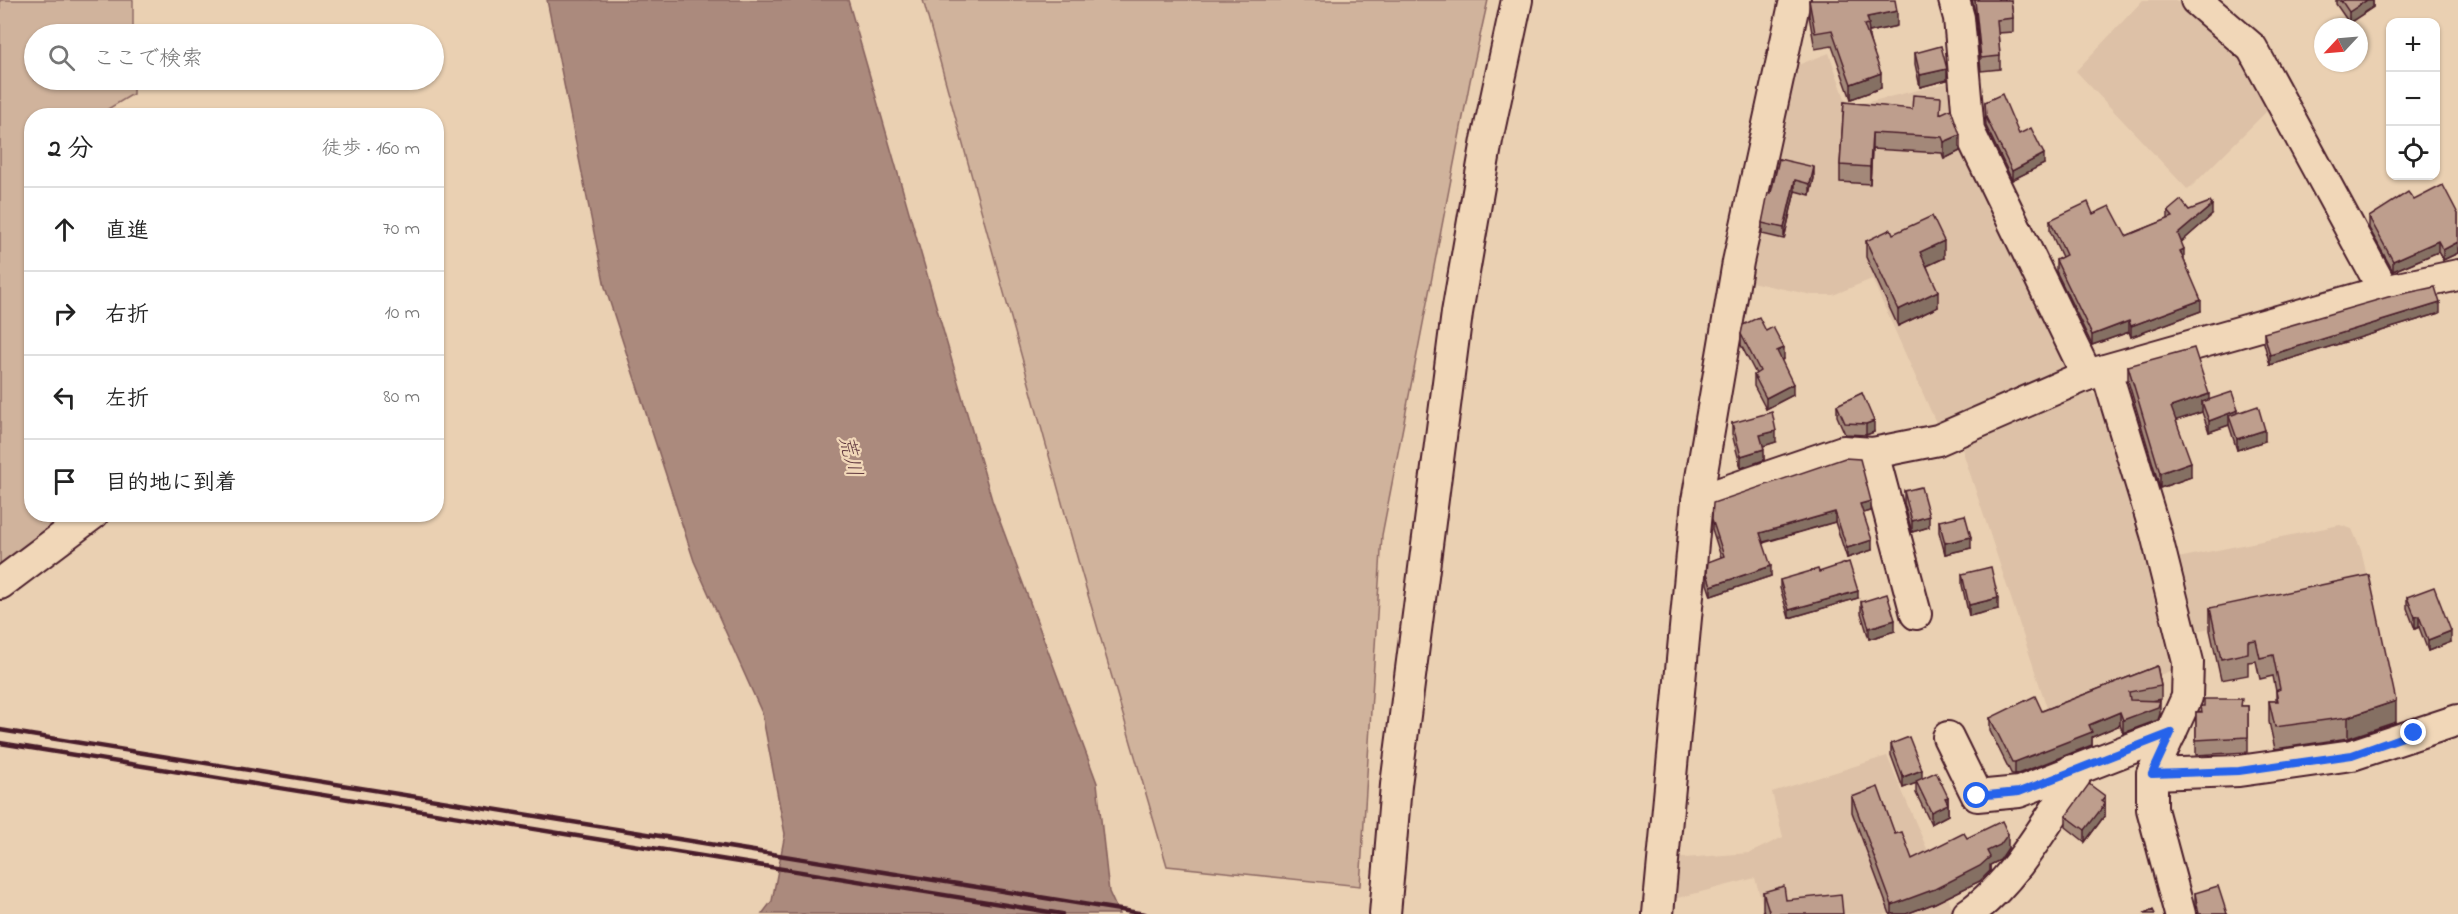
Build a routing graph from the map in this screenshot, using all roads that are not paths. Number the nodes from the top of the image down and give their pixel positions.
1 (1517, 0) edge
2 (1795, 0) edge
3 (1954, 0) edge
4 (2196, 0) edge
5 (2458, 275) edge
6 (2384, 291) junction
7 (2096, 373) junction
8 (1873, 453) junction
9 (1696, 501) junction
10 (82, 522) edge
11 (0, 584) edge
12 (1916, 614) dead end
13 (2458, 720) edge
14 (2171, 733) junction
15 (1948, 737) dead end
16 (2072, 770) junction
17 (2152, 774) junction
18 (1385, 914) edge
19 (1658, 914) edge
20 (1968, 914) edge
21 (2180, 914) edge

1 - 18 street
2 - 9 street
3 - 7 street
4 - 6 street
5 - 6 street
6 - 7 street
7 - 8 street
7 - 14 street
8 - 9 street
8 - 12 street
9 - 19 street
10 - 11 street
13 - 17 street
14 - 16 street
14 - 17 street
15 - 16 street
16 - 20 street
17 - 21 street

